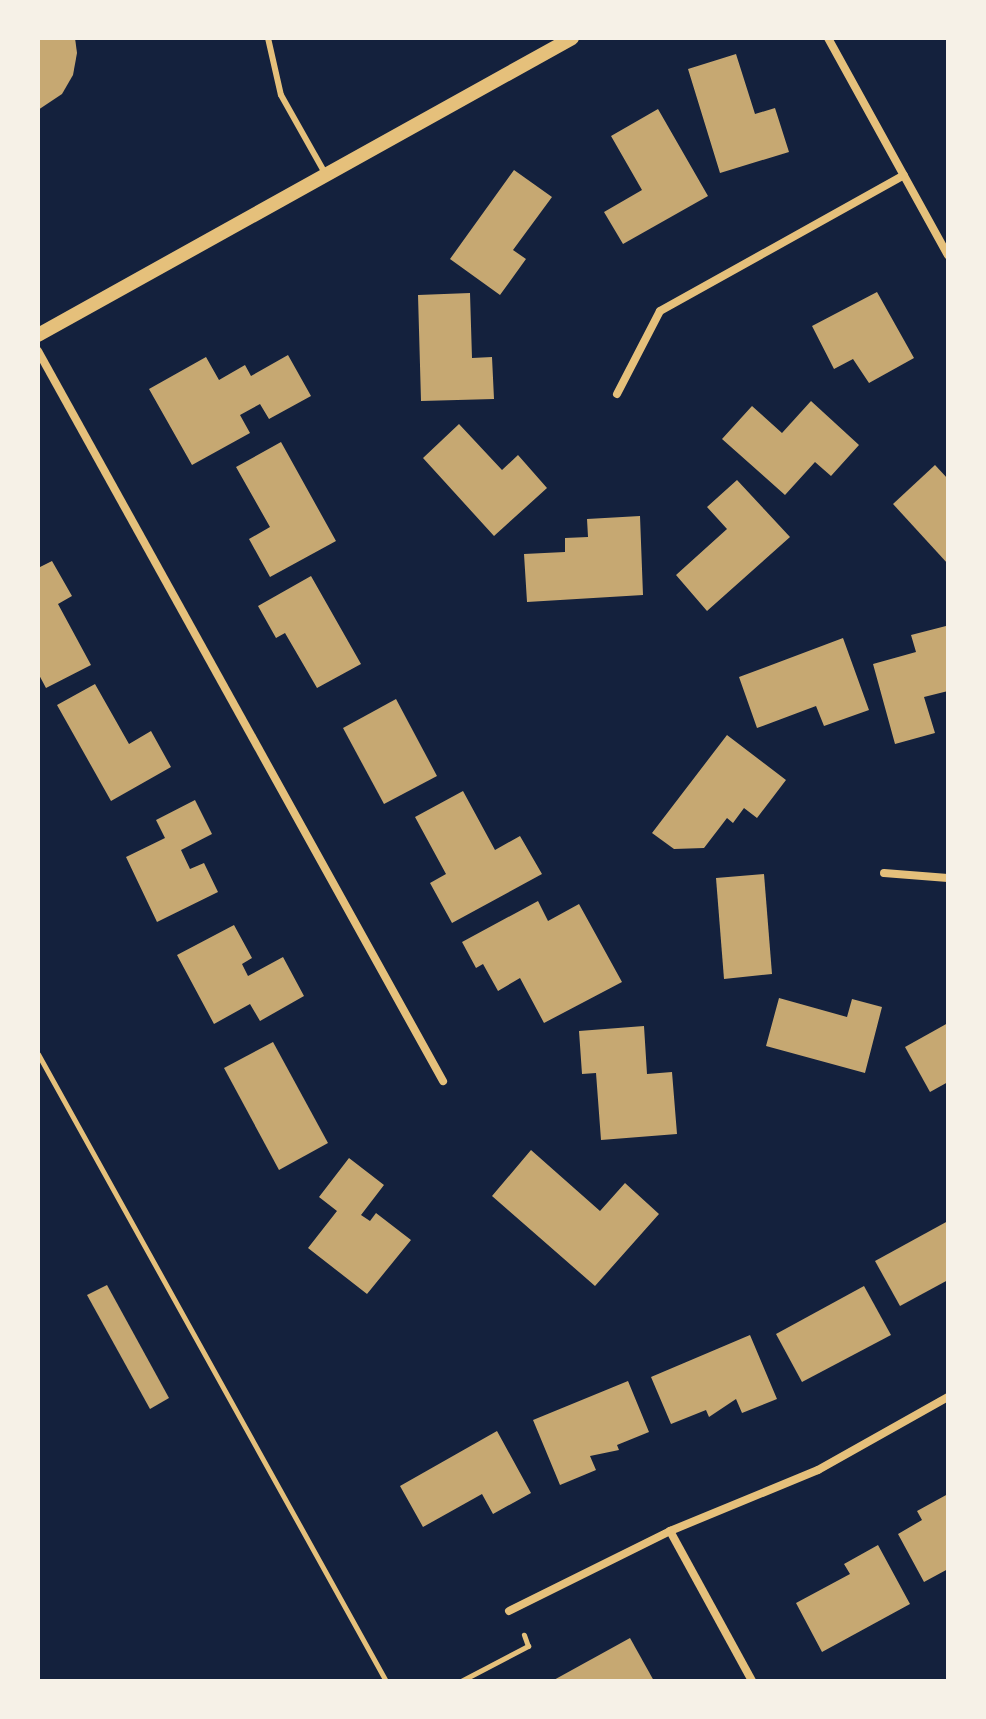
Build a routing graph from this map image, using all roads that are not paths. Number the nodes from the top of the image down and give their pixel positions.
1 (281, 38) edge
2 (572, 38) edge
3 (828, 38) edge
4 (270, 40) edge
5 (325, 173) junction
6 (904, 175) junction
7 (948, 255) edge
8 (38, 335) edge
9 (38, 351) edge
10 (617, 394) dead end
11 (884, 873) dead end
12 (948, 878) edge
13 (443, 1081) dead end
14 (948, 1397) edge
15 (670, 1531) junction
16 (509, 1611) dead end
17 (752, 1681) edge

1 - 4 lane
2 - 5 street
3 - 6 street
4 - 5 lane
5 - 8 street
6 - 7 street
6 - 10 street
9 - 13 street
11 - 12 street
14 - 15 street
15 - 16 street
15 - 17 street

